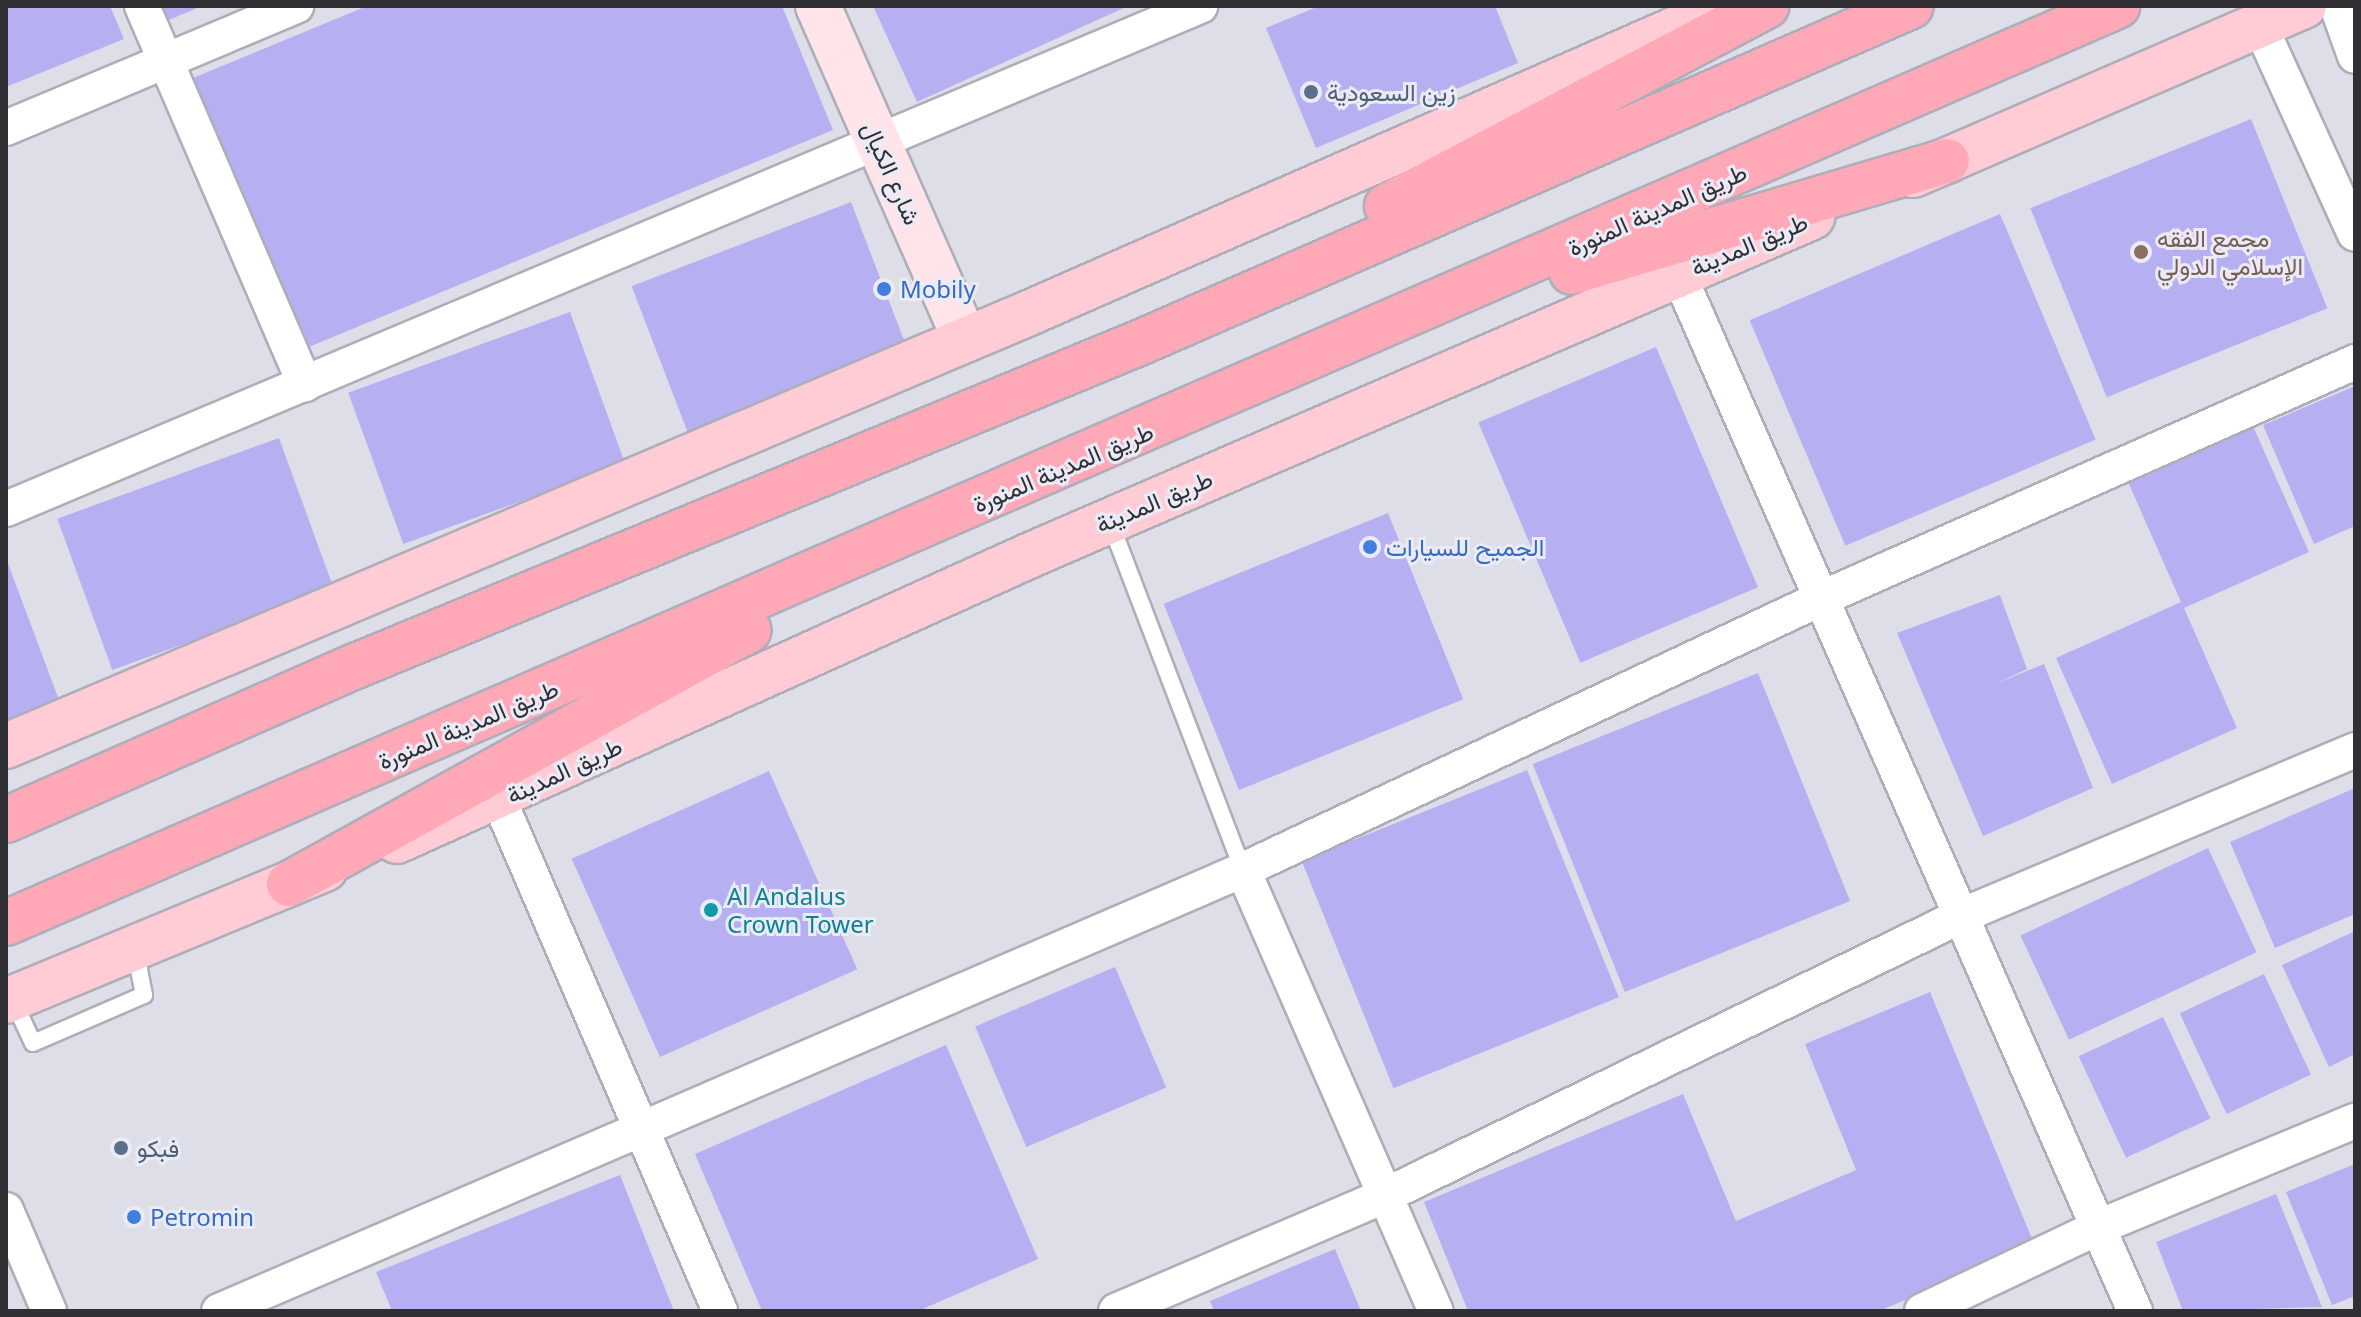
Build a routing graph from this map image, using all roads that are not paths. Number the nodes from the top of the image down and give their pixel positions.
1 (142, 6) edge
2 (296, 6) edge
3 (818, 6) edge
4 (1200, 6) edge
5 (1728, 6) edge
6 (1767, 6) edge
7 (1911, 6) edge
8 (2117, 6) edge
9 (2304, 6) edge
10 (2337, 6) edge
11 (2261, 28) junction
12 (2355, 56) edge
13 (166, 61) junction
14 (6, 128) edge
15 (878, 142) junction
16 (1947, 161) junction
17 (2355, 234) edge
18 (1678, 273) junction
19 (1397, 324) junction
20 (965, 340) junction
21 (1139, 343) junction
22 (2355, 362) edge
23 (305, 384) junction
24 (975, 505) junction
25 (6, 509) edge
26 (1109, 520) junction
27 (1820, 599) junction
28 (358, 665) junction
29 (6, 746) edge
30 (2355, 750) edge
31 (6, 794) edge
32 (499, 800) junction
33 (6, 820) edge
34 (1243, 870) junction
35 (289, 884) junction
36 (1963, 915) junction
37 (6, 923) edge
38 (9, 1000) edge
39 (2355, 1121) edge
40 (640, 1130) junction
41 (1386, 1195) junction
42 (6, 1210) edge
43 (2101, 1226) junction
44 (49, 1311) edge
45 (219, 1311) edge
46 (720, 1311) edge
47 (1116, 1311) edge
48 (1436, 1311) edge
49 (1922, 1311) edge
50 (2135, 1311) edge

1 - 13 street
2 - 13 street
3 - 15 main road, شارع الكيال
4 - 15 street
5 - 20 main road
6 - 21 highway
7 - 21 highway
8 - 19 highway, طريق المدينة المنورة
9 - 11 main road, طريق المدينة
10 - 12 street
11 - 16 main road, طريق المدينة
11 - 17 street
13 - 14 street
13 - 23 street
15 - 20 main road, شارع الكيال
15 - 23 street
16 - 18 main road, طريق المدينة
16 - 19 highway
18 - 26 main road, طريق المدينة
18 - 27 street
19 - 24 highway, طريق المدينة المنورة
20 - 29 main road
21 - 28 highway
22 - 27 street
23 - 25 street
24 - 35 highway
24 - 37 highway, طريق المدينة المنورة
26 - 32 main road, طريق المدينة
26 - 34 lane
27 - 34 street
27 - 36 street
28 - 31 highway
28 - 33 highway
30 - 36 street
32 - 35 main road, طريق المدينة
32 - 40 street
34 - 40 street
34 - 41 street
35 - 38 main road, طريق المدينة
36 - 41 street
36 - 43 street
39 - 43 street
40 - 45 street
40 - 46 street
41 - 47 street
41 - 48 street
42 - 44 street
43 - 49 street
43 - 50 street

